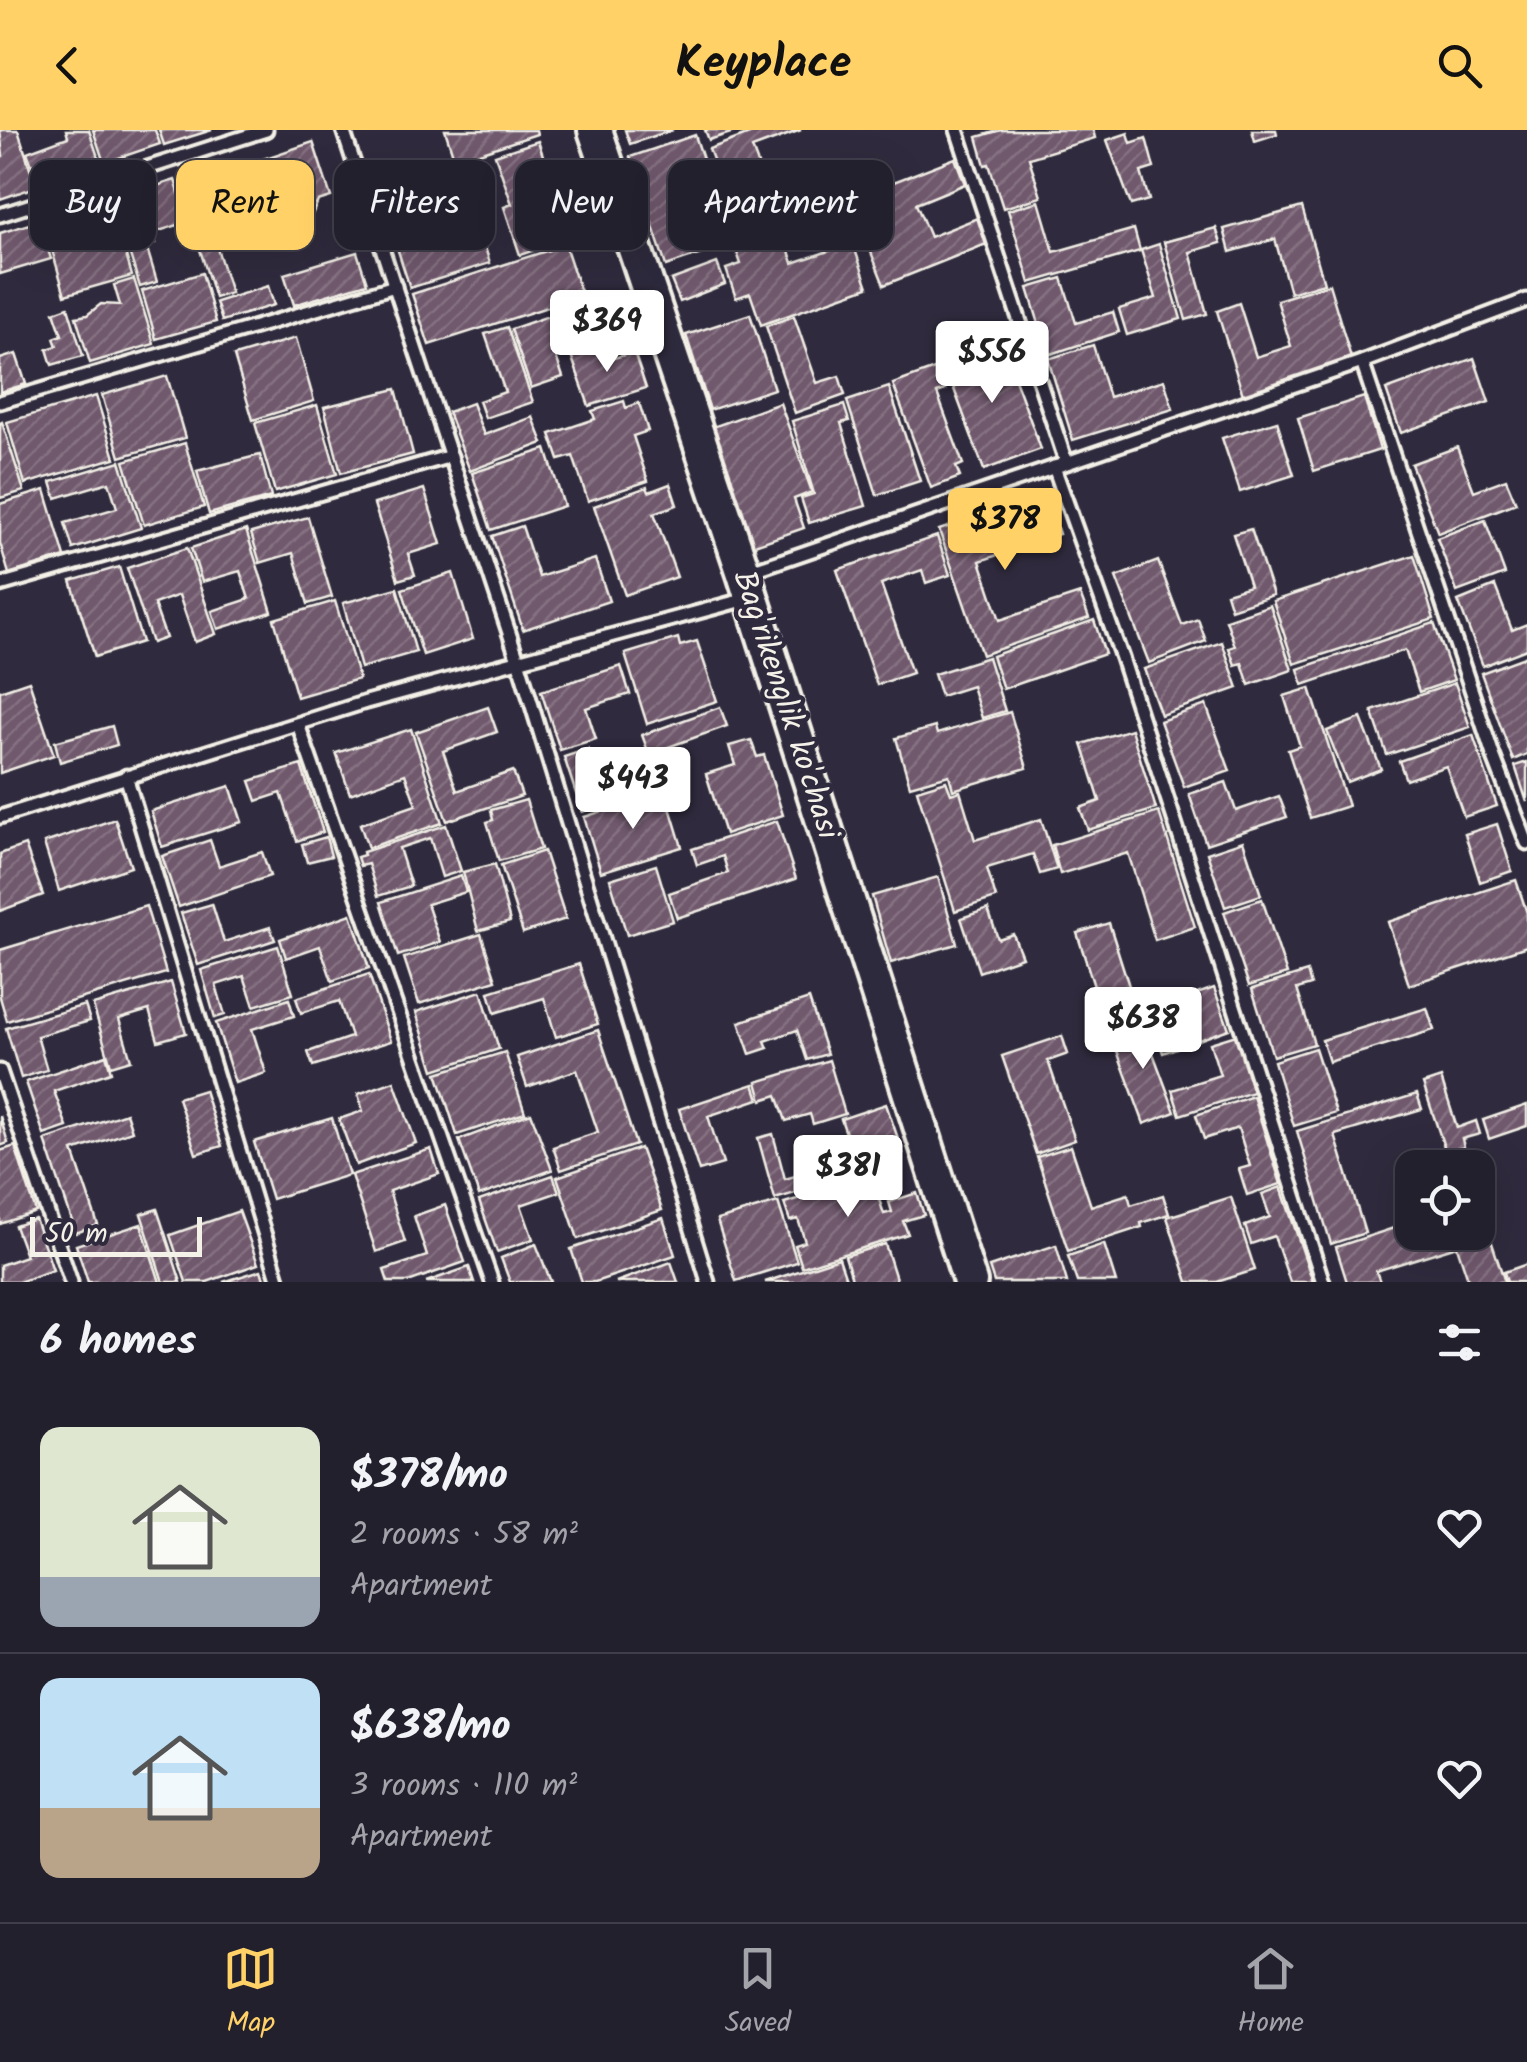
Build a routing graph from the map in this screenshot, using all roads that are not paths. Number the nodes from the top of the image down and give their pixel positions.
1 (266, 130) edge
2 (343, 130) edge
3 (595, 130) edge
4 (957, 130) edge
5 (0, 214) edge
6 (395, 286) junction
7 (1527, 300) edge
8 (1362, 362) junction
9 (0, 402) edge
10 (451, 456) junction
11 (1060, 464) junction
12 (0, 585) edge
13 (747, 586) junction
14 (518, 660) junction
15 (298, 724) junction
16 (126, 776) junction
17 (0, 817) edge
18 (1527, 843) edge
19 (0, 1072) edge
20 (71, 1282) edge
21 (278, 1282) edge
22 (492, 1282) edge
23 (708, 1282) edge
24 (970, 1282) edge
25 (1322, 1282) edge

1 - 5 lane
2 - 6 lane
3 - 13 main road, Bag'rikenglik ko'chasi
4 - 11 lane
6 - 9 lane
6 - 10 lane
7 - 8 lane
8 - 11 lane
8 - 18 lane
10 - 12 lane
10 - 14 lane
11 - 13 lane
11 - 25 lane
13 - 14 lane
13 - 24 main road, Bag'rikenglik ko'chasi
14 - 15 lane
14 - 23 lane
15 - 16 lane
15 - 22 lane
16 - 17 lane
16 - 21 lane
19 - 20 lane

